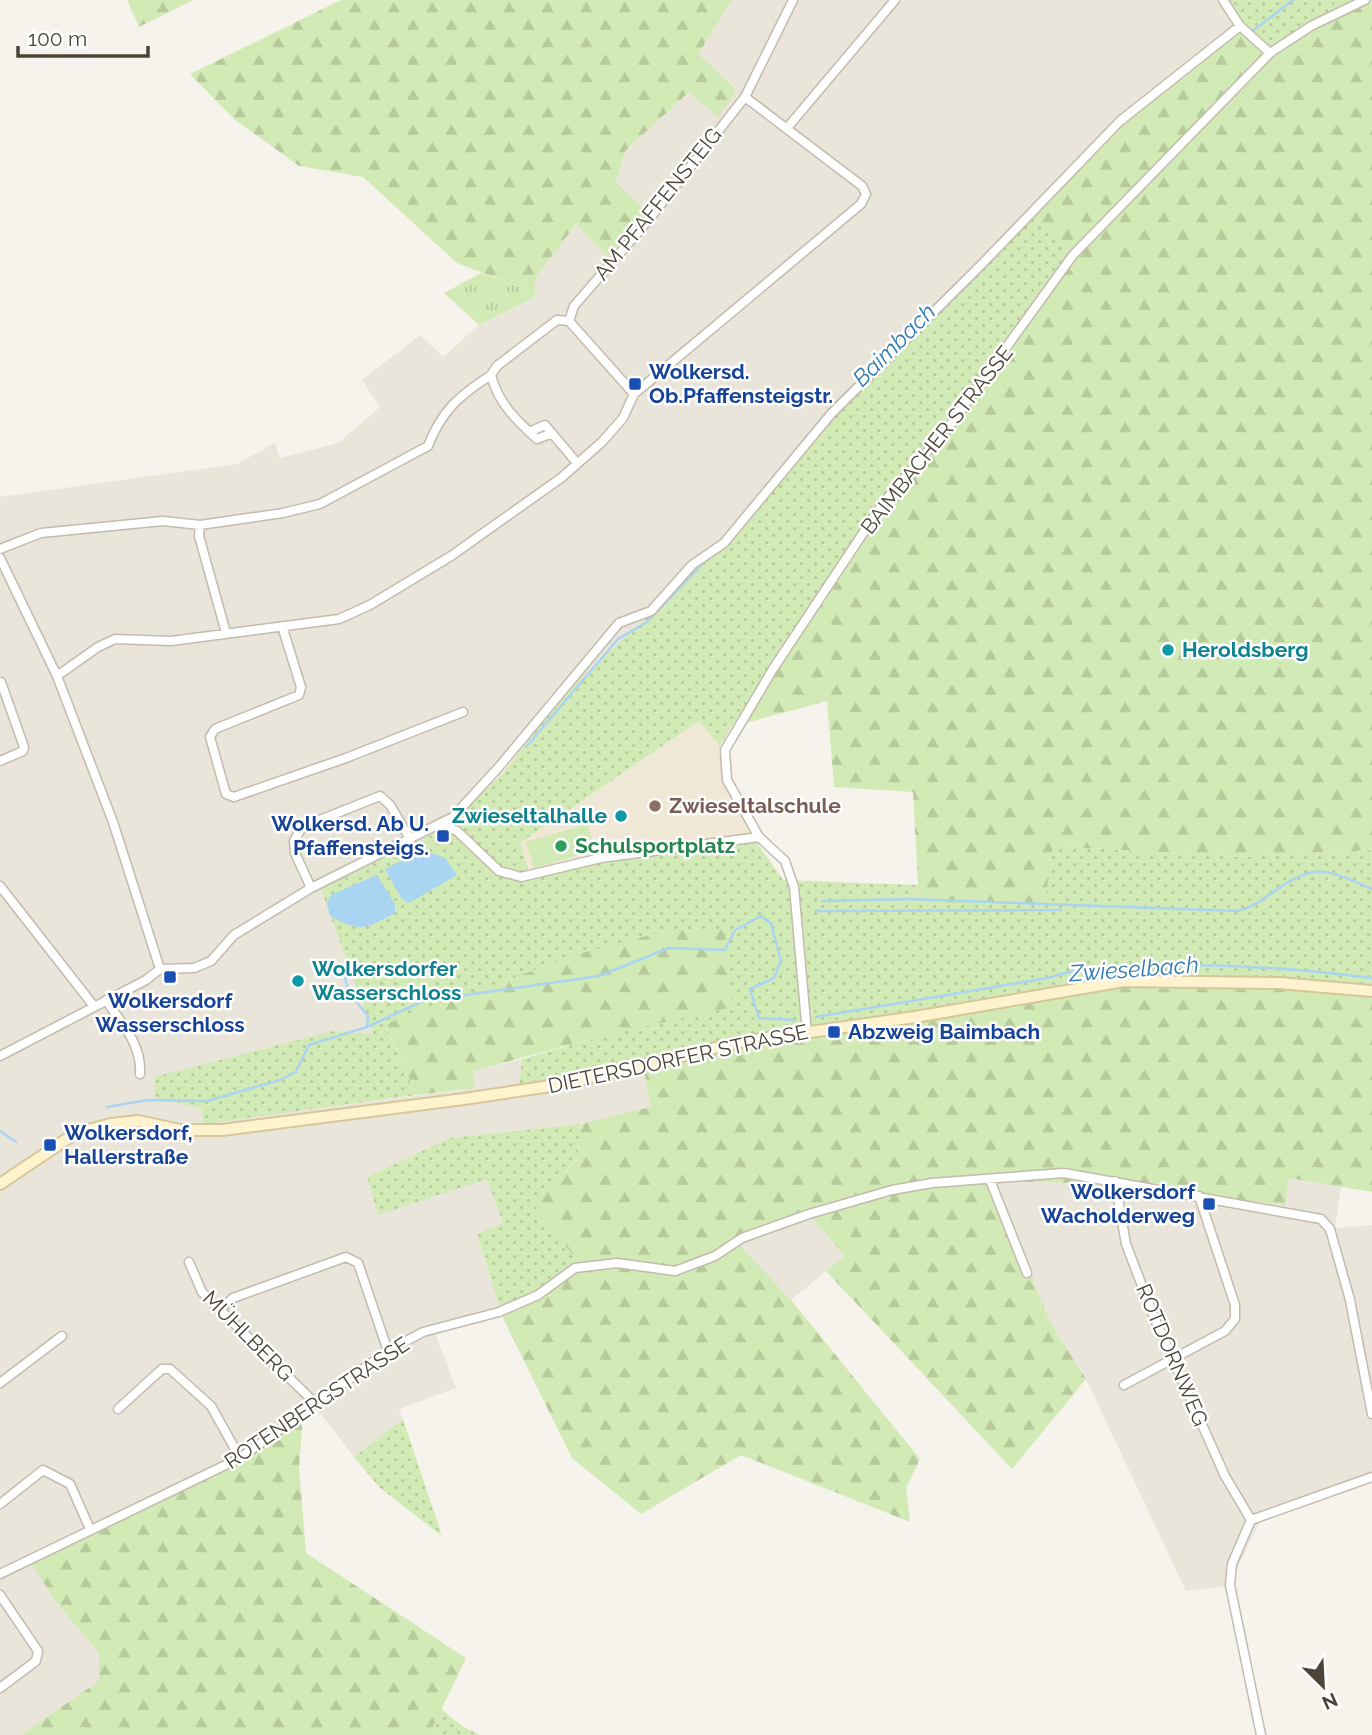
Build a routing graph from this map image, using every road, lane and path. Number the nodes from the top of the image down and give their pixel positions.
1 (793, 0) edge
2 (895, 0) edge
3 (1223, 0) edge
4 (1365, 0) edge
5 (1240, 26) junction
6 (1270, 52) junction
7 (745, 97) junction
8 (787, 128) junction
9 (569, 321) junction
10 (491, 375) junction
11 (634, 394) junction
12 (577, 463) junction
13 (200, 524) junction
14 (0, 549) edge
15 (0, 558) edge
16 (282, 626) junction
17 (226, 633) junction
18 (57, 676) junction
19 (1, 682) edge
20 (4, 708) edge
21 (463, 712) dead end
22 (0, 761) edge
23 (442, 825) junction
24 (409, 836) junction
25 (759, 837) junction
26 (0, 886) edge
27 (311, 888) junction
28 (160, 969) junction
29 (1372, 991) edge
30 (106, 1000) junction
31 (93, 1005) junction
32 (807, 1032) junction
33 (0, 1056) edge
34 (140, 1074) dead end
35 (990, 1180) junction
36 (1115, 1181) junction
37 (0, 1184) edge
38 (1199, 1196) junction
39 (189, 1262) dead end
40 (1027, 1273) dead end
41 (219, 1310) junction
42 (62, 1336) dead end
43 (388, 1351) junction
44 (1172, 1361) junction
45 (0, 1383) edge
46 (1124, 1385) dead end
47 (316, 1405) junction
48 (118, 1409) dead end
49 (1372, 1414) edge
50 (240, 1458) junction
51 (1372, 1477) edge
52 (0, 1504) edge
53 (1251, 1520) junction
54 (90, 1529) junction
55 (0, 1574) edge
56 (0, 1595) edge
57 (0, 1688) edge
58 (1261, 1735) edge

1 - 7 street, AM PFAFFENSTEIG
2 - 8 street
3 - 5 street
4 - 6 street, BAIMBACHER STRASSE
5 - 6 street
5 - 23 street
6 - 25 street, BAIMBACHER STRASSE
7 - 8 street
7 - 9 street, AM PFAFFENSTEIG
8 - 11 street
9 - 10 street
9 - 11 street
10 - 12 street
10 - 13 street
11 - 12 street
12 - 16 street
13 - 14 street
13 - 17 street
15 - 18 street
16 - 17 street
16 - 21 street
17 - 18 street
18 - 28 street
19 - 20 street
20 - 22 street
23 - 24 street
23 - 25 street
24 - 27 street
24 - 27 street
25 - 32 street, BAIMBACHER STRASSE
26 - 31 street
27 - 28 street
28 - 30 street
29 - 32 street, DIETERSDORFER STRASSE
30 - 31 street
30 - 34 street
31 - 33 street
32 - 37 street, DIETERSDORFER STRASSE
35 - 36 street, ROTENBERGSTRASSE
35 - 40 street
35 - 43 street, ROTENBERGSTRASSE
36 - 38 street, ROTENBERGSTRASSE
36 - 44 street, ROTDORNWEG
38 - 44 street
38 - 49 street, ROTENBERGSTRASSE
39 - 41 street, MÜHLBERG
41 - 43 street
41 - 47 street, MÜHLBERG
42 - 45 street
43 - 47 street, ROTENBERGSTRASSE
44 - 46 street
44 - 53 street, ROTDORNWEG
47 - 50 street, ROTENBERGSTRASSE
48 - 50 street
50 - 54 street, ROTENBERGSTRASSE
51 - 53 street
52 - 54 street
53 - 58 street
54 - 55 street, ROTENBERGSTRASSE
56 - 57 street

